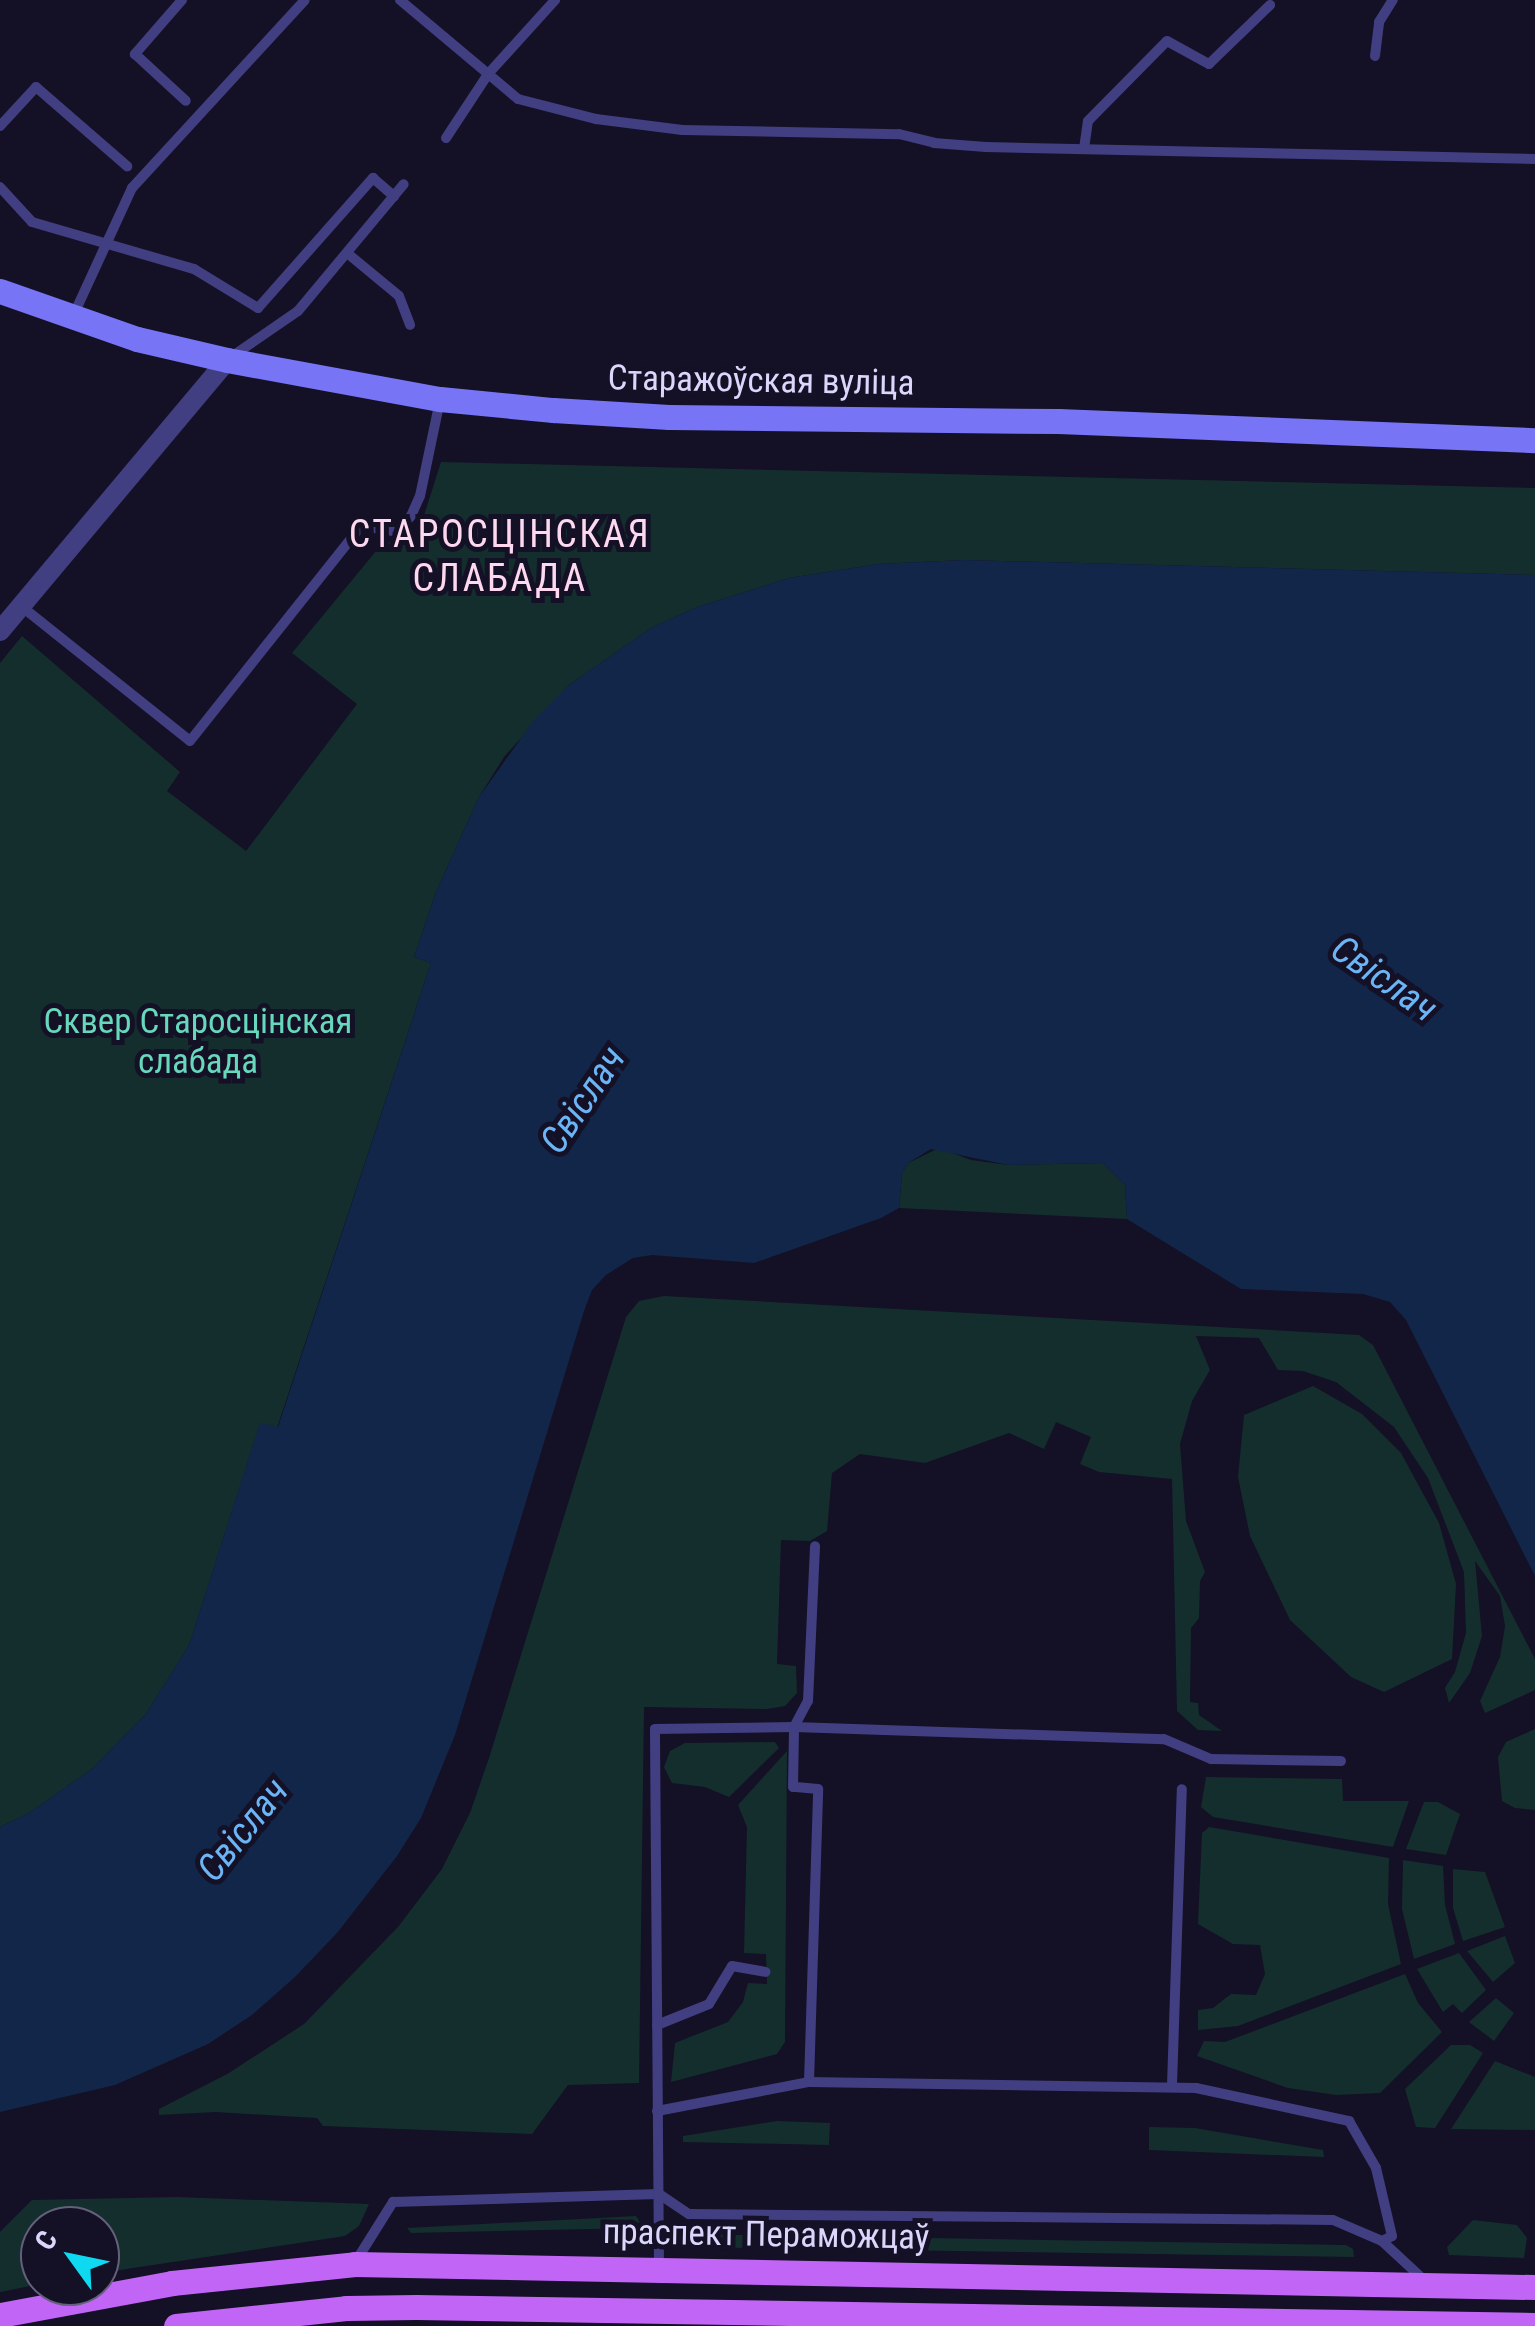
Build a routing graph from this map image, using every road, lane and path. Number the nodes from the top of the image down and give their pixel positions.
1 (182, 0) edge
2 (305, 0) edge
3 (400, 0) edge
4 (555, 0) edge
5 (1393, 0) edge
6 (1270, 5) dead end
7 (1375, 56) dead end
8 (488, 74) junction
9 (186, 101) dead end
10 (0, 126) edge
11 (446, 138) dead end
12 (1084, 150) junction
13 (1535, 159) edge
14 (127, 166) dead end
15 (404, 184) dead end
16 (0, 187) edge
17 (394, 196) junction
18 (105, 245) junction
19 (347, 253) junction
20 (0, 291) edge
21 (72, 318) junction
22 (410, 325) dead end
23 (226, 360) junction
24 (440, 399) junction
25 (1535, 440) edge
26 (21, 606) junction
27 (1, 629) edge
28 (815, 1546) dead end
29 (794, 1728) junction
30 (1341, 1762) dead end
31 (1182, 1790) dead end
32 (765, 1972) dead end
33 (657, 2025) junction
34 (809, 2082) junction
35 (1172, 2085) junction
36 (657, 2111) junction
37 (659, 2194) junction
38 (1382, 2241) junction
39 (355, 2264) junction
40 (659, 2267) junction
41 (1430, 2285) junction
42 (1535, 2287) edge
43 (0, 2315) edge
44 (1535, 2325) edge
45 (176, 2326) edge

1 - 9 lane
2 - 18 lane
3 - 8 lane
4 - 8 lane
5 - 7 lane
6 - 12 lane
8 - 11 lane
8 - 12 lane
10 - 14 lane
12 - 13 lane
15 - 17 lane
16 - 18 lane
17 - 18 lane
17 - 19 lane
18 - 21 lane
19 - 22 lane
19 - 23 lane
20 - 21 main road, Старажоўская вуліца
21 - 23 main road, Старажоўская вуліца
23 - 24 main road, Старажоўская вуліца
23 - 26 street
24 - 25 main road, Старажоўская вуліца
24 - 26 lane
26 - 27 street
28 - 29 lane
29 - 30 lane
29 - 33 lane
29 - 34 lane
31 - 35 lane
32 - 33 lane
33 - 36 lane
34 - 35 lane
34 - 36 lane
35 - 38 lane
36 - 37 lane
37 - 38 lane
37 - 39 lane
37 - 40 lane
38 - 41 lane
39 - 40 main road, праспект Пераможцаў
39 - 43 main road, праспект Пераможцаў
40 - 41 main road, праспект Пераможцаў
41 - 42 main road, праспект Пераможцаў
44 - 45 main road

